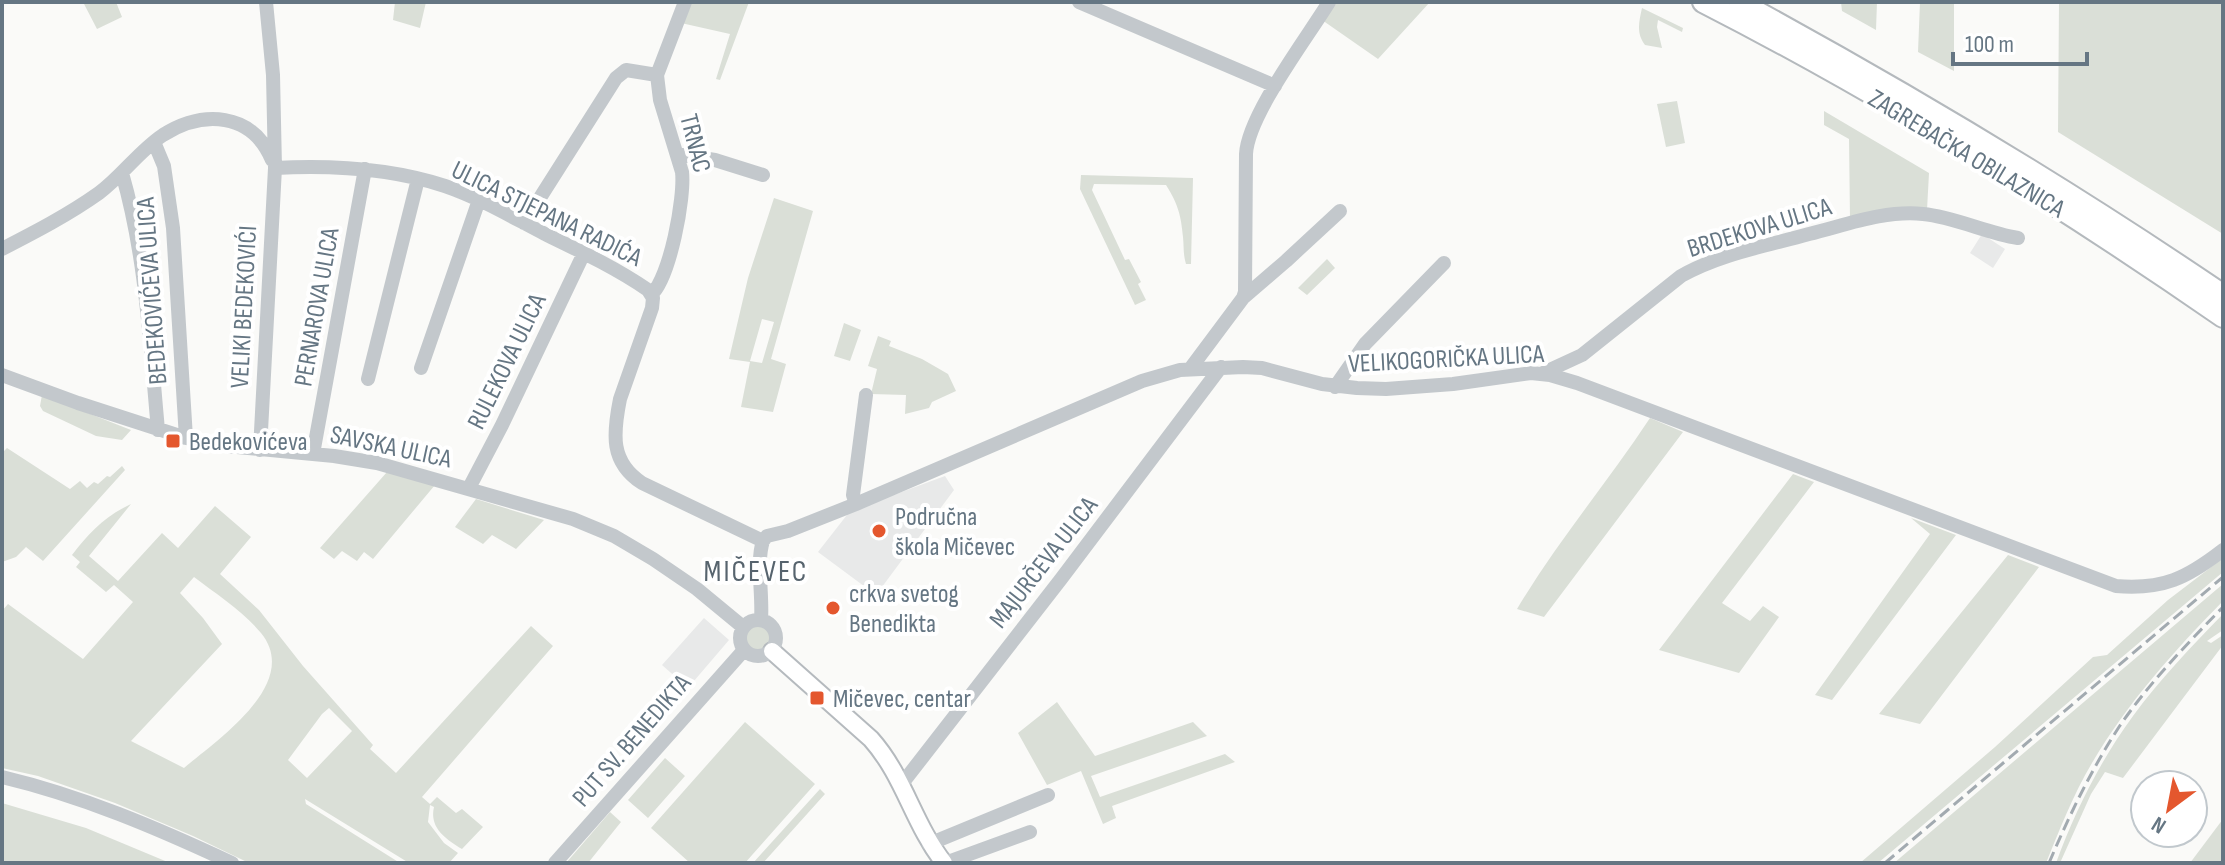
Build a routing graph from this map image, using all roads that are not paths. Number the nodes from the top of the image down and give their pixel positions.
1 (266, 2) edge
2 (685, 2) edge
3 (1079, 2) edge
4 (1329, 2) edge
5 (1703, 2) edge
6 (1739, 2) edge
7 (657, 75) junction
8 (1275, 86) junction
9 (154, 142) junction
10 (677, 154) junction
11 (275, 168) junction
12 (365, 169) junction
13 (122, 173) junction
14 (763, 175) dead end
15 (418, 179) junction
16 (479, 200) junction
17 (1340, 211) dead end
18 (524, 223) junction
19 (2018, 238) dead end
20 (2, 249) edge
21 (584, 253) junction
22 (1444, 263) dead end
23 (651, 295) junction
24 (2223, 295) edge
25 (1243, 298) junction
26 (2223, 317) edge
27 (1221, 367) junction
28 (421, 368) dead end
29 (1190, 369) junction
30 (1541, 374) junction
31 (2, 375) edge
32 (368, 379) dead end
33 (1335, 387) junction
34 (866, 395) dead end
35 (158, 430) junction
36 (186, 438) junction
37 (260, 450) junction
38 (313, 454) junction
39 (469, 488) junction
40 (856, 504) junction
41 (763, 541) junction
42 (2223, 550) edge
43 (761, 620) junction
44 (743, 627) junction
45 (744, 650) junction
46 (772, 651) junction
47 (2, 777) edge
48 (901, 785) junction
49 (1048, 795) dead end
50 (1030, 832) dead end
51 (929, 844) junction
52 (232, 863) edge
53 (555, 863) edge
54 (945, 863) edge

1 - 11 street, VELIKI BEDEKOVIĆI
2 - 7 street
3 - 8 street
4 - 8 street
5 - 26 highway, ZAGREBAČKA OBILAZNICA
6 - 24 highway, ZAGREBAČKA OBILAZNICA
7 - 10 street, TRNAC
7 - 18 street
8 - 25 street
9 - 11 street
9 - 13 street
9 - 36 street, BEDEKOVIĆEVA ULICA
10 - 14 street
10 - 23 street, TRNAC
11 - 12 street, ULICA STJEPANA RADIĆA
11 - 37 street, VELIKI BEDEKOVIĆI
12 - 15 street, ULICA STJEPANA RADIĆA
12 - 38 street, PERNAROVA ULICA
13 - 20 street
13 - 35 street
15 - 16 street, ULICA STJEPANA RADIĆA
15 - 32 street
16 - 18 street, ULICA STJEPANA RADIĆA
16 - 28 street
17 - 25 street
18 - 21 street, ULICA STJEPANA RADIĆA
19 - 30 street, BRDEKOVA ULICA
21 - 23 street, ULICA STJEPANA RADIĆA
21 - 39 street, RULEKOVA ULICA
22 - 33 street
23 - 41 street, ULICA STJEPANA RADIĆA
25 - 29 street
27 - 29 street, VELIKOGORIČKA ULICA
27 - 33 street, VELIKOGORIČKA ULICA
27 - 48 street, MAJURČEVA ULICA
29 - 40 street, VELIKOGORIČKA ULICA
30 - 33 street, VELIKOGORIČKA ULICA
30 - 42 street, VELIKOGORIČKA ULICA
31 - 35 street, SAVSKA ULICA
34 - 40 street
35 - 36 street, SAVSKA ULICA
36 - 37 street, SAVSKA ULICA
37 - 38 street, SAVSKA ULICA
38 - 39 street, SAVSKA ULICA
39 - 44 street, SAVSKA ULICA
40 - 41 street, VELIKOGORIČKA ULICA
41 - 43 street
43 - 44 street
43 - 46 street
44 - 45 street
45 - 46 street
45 - 53 street, PUT SV. BENEDIKTA
46 - 48 main road
47 - 52 street
48 - 51 main road
49 - 51 street
50 - 54 street
51 - 54 main road

